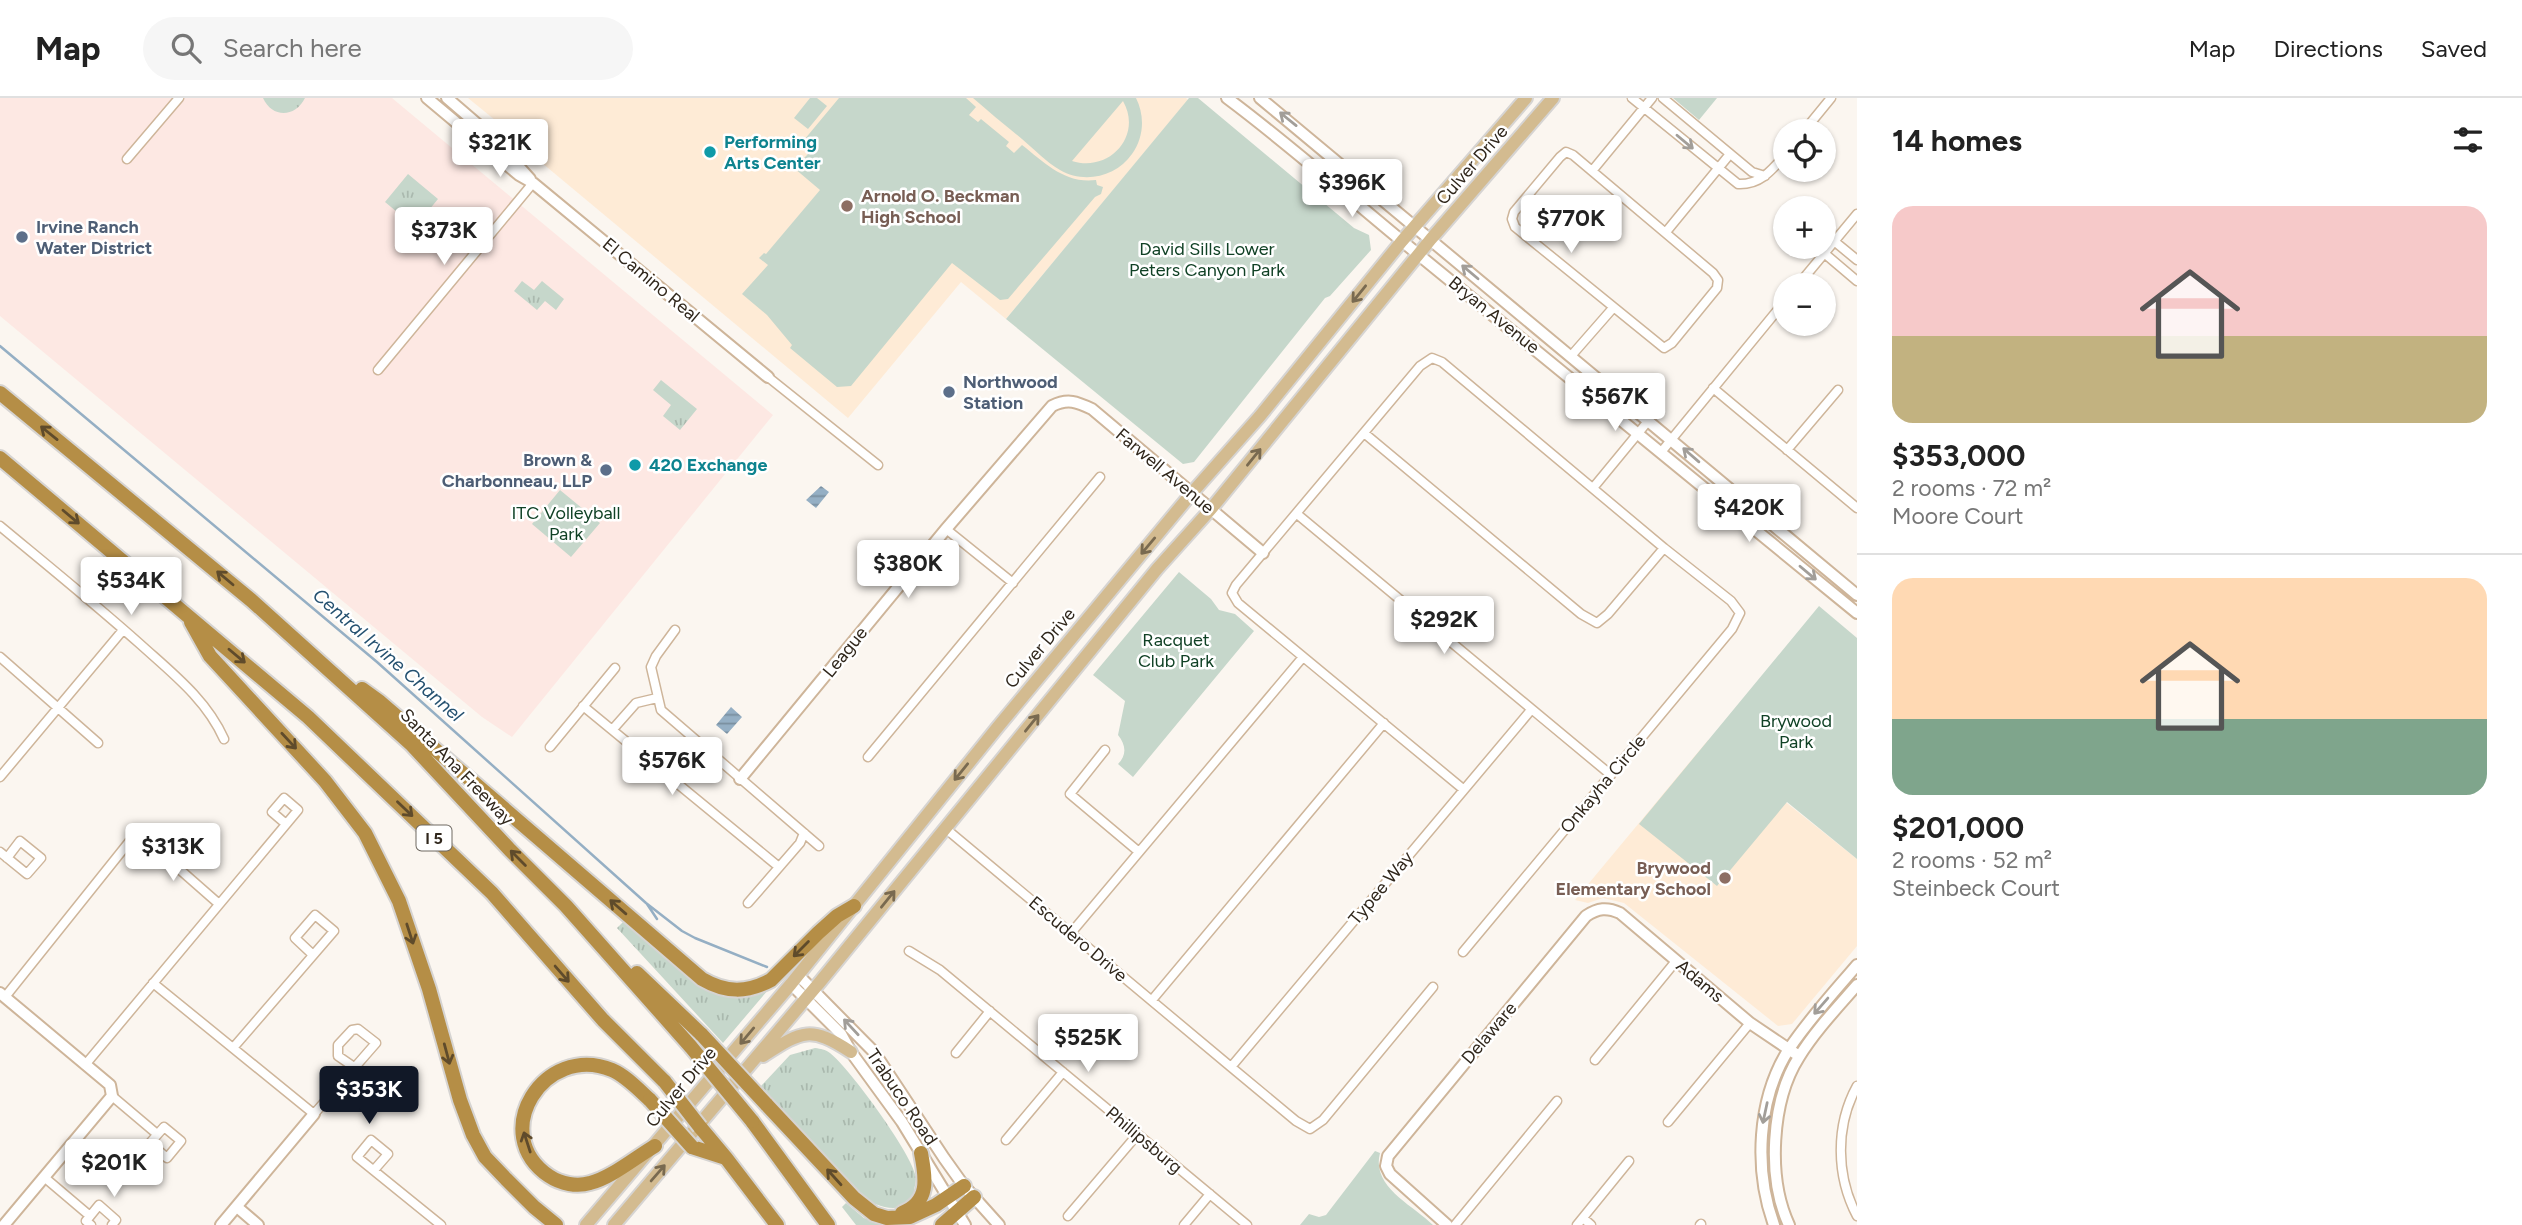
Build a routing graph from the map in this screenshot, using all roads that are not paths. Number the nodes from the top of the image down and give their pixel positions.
1 (179, 98) edge
2 (427, 98) edge
3 (447, 98) edge
4 (1227, 98) edge
5 (1260, 98) edge
6 (1526, 98) edge
7 (1553, 98) edge
8 (1632, 98) edge
9 (1652, 98) edge
10 (1663, 98) edge
11 (1832, 98) edge
12 (1644, 108) junction
13 (1814, 119) edge
14 (1730, 154) junction
15 (127, 159) dead end
16 (1773, 168) edge
17 (1718, 169) junction
18 (1592, 171) junction
19 (1765, 176) junction
20 (533, 183) junction
21 (1857, 214) edge
22 (1415, 226) junction
23 (1666, 232) junction
24 (1431, 239) junction
25 (1836, 239) edge
26 (1402, 241) junction
27 (1836, 243) edge
28 (1419, 254) junction
29 (1819, 259) edge
30 (1831, 259) edge
31 (1857, 260) edge
32 (1808, 273) edge
33 (1857, 281) edge
34 (1612, 307) junction
35 (1773, 316) edge
36 (1571, 356) junction
37 (378, 370) dead end
38 (768, 377) joint
39 (1713, 388) junction
40 (1838, 390) dead end
41 (0, 393) edge
42 (1062, 401) joint
43 (1649, 420) junction
44 (1639, 432) junction
45 (1364, 433) junction
46 (1672, 439) junction
47 (1662, 450) junction
48 (1787, 450) junction
49 (0, 458) edge
50 (878, 466) dead end
51 (1100, 477) dead end
52 (1593, 488) junction
53 (1191, 494) junction
54 (1857, 508) edge
55 (1211, 509) junction
56 (1297, 514) junction
57 (0, 526) edge
58 (946, 529) junction
59 (1664, 548) junction
60 (1263, 553) junction
61 (1013, 583) junction
62 (1857, 595) edge
63 (185, 612) junction
64 (1857, 613) edge
65 (123, 629) junction
66 (675, 630) dead end
67 (313, 655) junction
68 (0, 657) edge
69 (1303, 657) junction
70 (615, 668) dead end
71 (657, 698) junction
72 (583, 706) junction
73 (58, 708) junction
74 (1531, 710) junction
75 (1384, 723) junction
76 (613, 730) junction
77 (224, 739) dead end
78 (98, 743) dead end
79 (550, 747) dead end
80 (1105, 750) dead end
81 (868, 757) dead end
82 (1611, 775) junction
83 (0, 777) edge
84 (740, 779) junction
85 (1463, 789) junction
86 (286, 824) dead end
87 (945, 828) junction
88 (804, 833) junction
89 (819, 846) dead end
90 (1139, 852) junction
91 (779, 867) junction
92 (748, 903) dead end
93 (219, 904) junction
94 (566, 906) junction
95 (854, 906) junction
96 (1602, 908) joint
97 (1072, 933) junction
98 (909, 951) dead end
99 (1463, 953) dead end
100 (312, 954) junction
101 (1676, 961) junction
102 (1857, 965) edge
103 (794, 979) junction
104 (153, 983) junction
105 (1857, 985) edge
106 (1433, 987) dead end
107 (810, 994) junction
108 (2, 995) edge
109 (1152, 1000) junction
110 (989, 1011) junction
111 (1750, 1023) junction
112 (233, 1048) junction
113 (1789, 1049) junction
114 (851, 1052) junction
115 (956, 1053) dead end
116 (1799, 1056) junction
117 (1595, 1060) dead end
118 (754, 1062) junction
119 (85, 1065) junction
120 (354, 1067) junction
121 (1231, 1067) junction
122 (1063, 1072) junction
123 (1857, 1086) edge
124 (111, 1096) junction
125 (1557, 1101) dead end
126 (314, 1114) junction
127 (1668, 1122) dead end
128 (157, 1134) dead end
129 (1137, 1135) junction
130 (1006, 1140) dead end
131 (655, 1146) junction
132 (921, 1153) junction
133 (722, 1155) junction
134 (1629, 1161) dead end
135 (374, 1170) dead end
136 (44, 1177) junction
137 (969, 1192) junction
138 (1210, 1194) junction
139 (948, 1198) junction
140 (237, 1207) junction
141 (1068, 1216) dead end
142 (1857, 1216) edge
143 (887, 1218) junction
144 (961, 1219) edge
145 (90, 1220) edge
146 (1580, 1222) edge
147 (4, 1225) edge
148 (112, 1225) edge
149 (221, 1225) edge
150 (258, 1225) edge
151 (441, 1225) edge
152 (556, 1225) edge
153 (586, 1225) edge
154 (614, 1225) edge
155 (777, 1225) edge
156 (828, 1225) edge
157 (942, 1225) edge
158 (999, 1225) edge
159 (1184, 1225) edge
160 (1247, 1225) edge
161 (1447, 1225) edge
162 (1455, 1225) edge
163 (1591, 1225) edge
164 (1774, 1225) edge
165 (1789, 1225) edge

1 - 15 street
2 - 20 street, El Camino Real
3 - 20 street, El Camino Real
4 - 26 street, Bryan Avenue
22 -> 5 street, Bryan Avenue
6 - 22 main road, Culver Drive
7 - 24 main road, Culver Drive
8 - 12 street
9 - 12 street
10 - 14 street
11 - 13 street
12 -> 17 street
12 - 18 street
14 - 17 street
14 - 19 street
16 - 19 street
17 - 19 street
17 - 23 street
18 - 23 street
18 - 34 street
20 - 37 street
20 - 38 street, El Camino Real
21 - 25 street
22 - 24 street, Bryan Avenue
22 - 26 main road, Culver Drive
23 - 34 street
24 - 28 main road, Culver Drive
36 -> 24 street, Bryan Avenue
26 - 28 street, Bryan Avenue
26 -> 53 main road, Culver Drive
27 - 31 street
28 - 44 street, Bryan Avenue
55 -> 28 main road, Culver Drive
29 - 32 street
30 - 33 street
34 - 36 street
35 - 39 street
36 - 43 street, Bryan Avenue
38 - 50 street
39 - 46 street
39 - 48 street
40 - 48 street
67 -> 41 highway, Santa Ana Freeway / I 5
42 - 53 street, Farwell Avenue
42 - 58 street, League
43 - 44 street
43 - 46 street, Bryan Avenue
44 - 47 street, Bryan Avenue
44 - 52 street
45 - 52 street
45 - 56 street
45 - 59 street
46 - 47 street
62 -> 46 street, Bryan Avenue
47 -> 64 street, Bryan Avenue
48 - 54 street
49 -> 63 highway, I 5
51 - 61 street
52 - 59 street
53 - 55 street, Farwell Avenue
53 -> 95 main road, Culver Drive
55 - 60 street, Farwell Avenue
87 -> 55 main road, Culver Drive
56 - 60 street
56 - 74 street
57 - 65 street
58 - 61 street
58 - 84 street, League
59 - 82 street, Onkayha Circle
60 - 69 street
61 - 81 street
63 -> 133 highway, I 5, bridge
63 -> 152 highway
65 - 73 street
65 - 77 street
66 - 71 street
94 -> 67 highway, Santa Ana Freeway / I 5
95 -> 67 highway
68 - 73 street
69 - 75 street
69 - 90 street
70 - 72 street
71 - 76 street
71 - 84 street
72 - 76 street
72 - 79 street
73 - 78 street
73 - 83 street
74 - 82 street
74 - 85 street, Typee Way
75 - 85 street
75 - 109 street
76 - 91 street
80 - 90 street
82 - 99 street, Onkayha Circle
84 - 88 street
85 - 121 street, Typee Way
86 - 93 street
87 - 97 street, Escudero Drive
107 -> 87 main road, Culver Drive
88 - 89 street
88 - 91 street
90 - 97 street
91 - 92 street
93 - 104 street
93 - 108 street
143 -> 94 highway, bridge
94 - 156 highway, Santa Ana Freeway / I 5, bridge
95 - 103 main road, Culver Drive
96 - 101 street, Adams
96 - 161 street, Delaware
97 - 109 street, Escudero Drive
98 - 110 street, Phillipsburg
100 - 100 street
100 - 112 street
101 - 111 street, Adams
101 - 117 street
102 -> 113 street
103 - 107 street, Trabuco Road
103 -> 131 main road, Culver Drive
104 - 112 street
104 - 119 street
105 - 116 street
106 - 121 street, Escudero Drive
107 - 114 street, Trabuco Road
107 - 118 main road, Culver Drive
137 -> 107 street, Trabuco Road
108 - 119 street
109 - 121 street, Escudero Drive
110 - 115 street
110 - 122 street, Phillipsburg
111 - 113 street, Adams
111 - 127 street
112 - 126 street
113 - 116 street, Adams
113 -> 164 street
114 - 118 main road
114 - 132 street, Trabuco Road
116 - 165 street
154 -> 118 main road, Culver Drive
119 - 124 street
120 - 120 street
120 - 126 street
122 - 129 street, Phillipsburg
122 - 130 street
123 - 142 street
124 - 128 street
124 - 136 street
125 - 162 street
126 - 140 street
129 - 138 street, Phillipsburg
129 - 141 street
131 -> 133 highway, bridge
131 - 153 main road, Culver Drive
132 - 139 street, Trabuco Road
132 - 143 highway
133 - 155 highway, I 5
134 - 146 street
135 - 151 street
136 - 145 street
136 - 147 street
137 - 139 highway
137 - 144 highway
137 - 158 street, Trabuco Road
138 - 159 street
138 - 160 street, Phillipsburg
139 - 143 highway
139 - 144 street, Trabuco Road
140 - 149 street
140 - 150 street
144 - 157 highway
145 - 148 street
146 - 163 street

